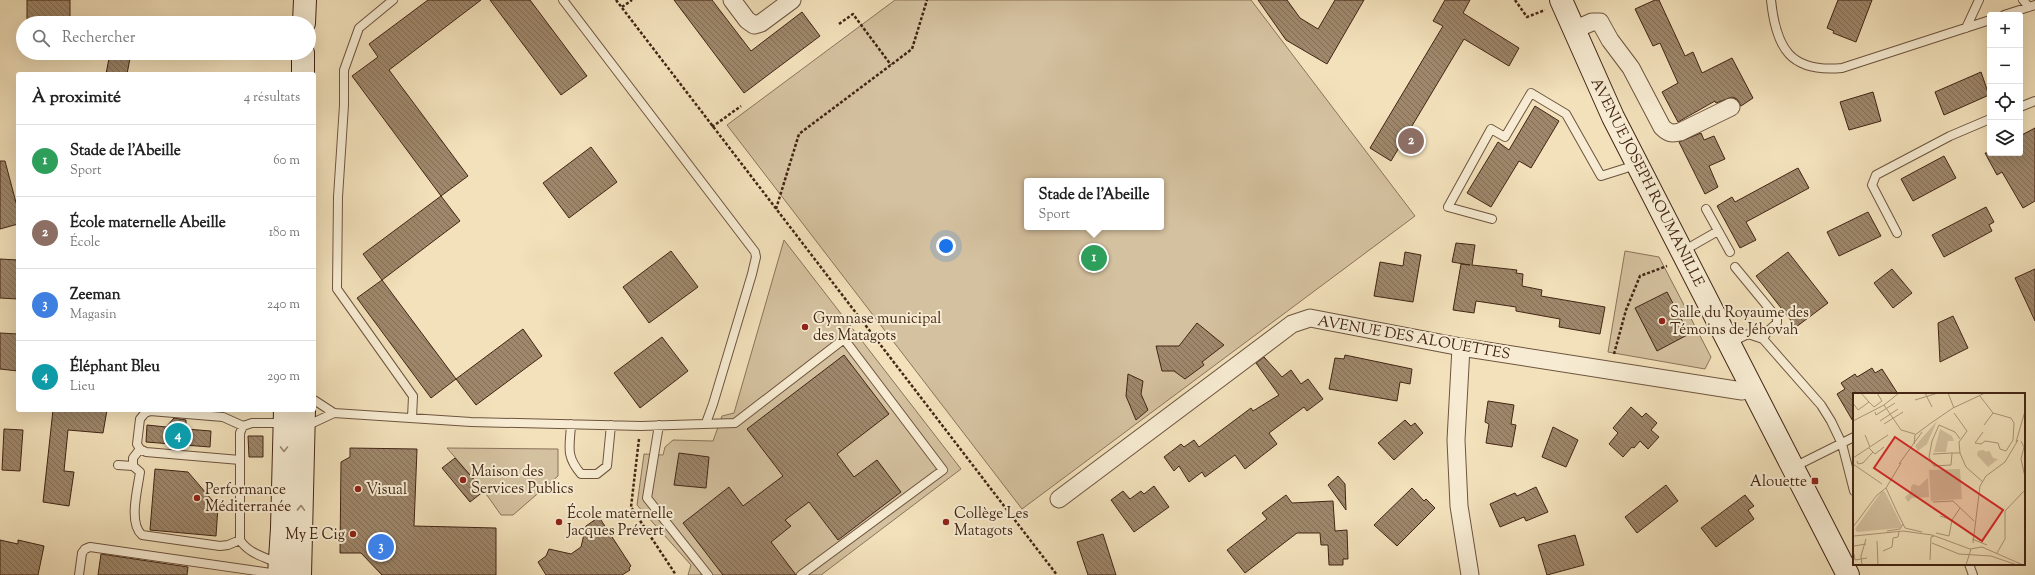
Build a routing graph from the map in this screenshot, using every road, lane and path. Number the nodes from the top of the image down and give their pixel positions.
1 (305, 0) edge
2 (393, 0) edge
3 (563, 0) edge
4 (616, 0) edge
5 (632, 0) edge
6 (732, 0) edge
7 (792, 0) edge
8 (927, 0) edge
9 (1515, 0) edge
10 (1771, 0) edge
11 (1979, 0) edge
12 (1562, 2) edge
13 (2029, 4) edge
14 (622, 7) junction
15 (2011, 12) edge
16 (304, 16) edge
17 (1987, 21) edge
18 (839, 24) dead end
19 (1966, 28) junction
20 (1574, 30) junction
21 (303, 60) edge
22 (891, 65) junction
23 (303, 72) edge
24 (2035, 100) edge
25 (741, 106) dead end
26 (2023, 106) edge
27 (1731, 107) dead end
28 (1988, 120) edge
29 (712, 127) junction
30 (1637, 165) junction
31 (776, 209) junction
32 (1706, 209) dead end
33 (1492, 219) dead end
34 (1718, 231) junction
35 (1897, 233) dead end
36 (1730, 252) dead end
37 (1685, 255) junction
38 (1736, 267) dead end
39 (1763, 340) junction
40 (1730, 343) junction
41 (1461, 347) junction
42 (1610, 370) junction
43 (1752, 387) junction
44 (316, 401) edge
45 (148, 412) edge
46 (162, 412) edge
47 (334, 413) junction
48 (412, 418) junction
49 (292, 419) edge
50 (706, 423) junction
51 (571, 424) junction
52 (611, 425) junction
53 (659, 425) junction
54 (243, 426) junction
55 (1853, 438) edge
56 (1842, 444) junction
57 (140, 449) junction
58 (240, 460) junction
59 (118, 465) dead end
60 (133, 466) junction
61 (1793, 467) junction
62 (1853, 486) edge
63 (1059, 499) dead end
64 (240, 540) junction
65 (1969, 565) edge
66 (245, 572) edge
67 (283, 572) edge
68 (79, 575) edge
69 (708, 575) edge
70 (801, 575) edge
71 (1057, 575) edge
72 (1470, 575) edge
73 (1848, 575) edge
74 (1973, 575) edge

1 - 16 main road
2 - 48 lane
3 - 50 lane
4 - 14 path
5 - 14 path
6 - 7 street
8 - 22 path
9 - 12 path
10 - 19 lane
11 - 19 lane
12 - 20 main road, AVENUE JOSEPH ROUMANILLE
13 - 15 lane
14 - 29 path
17 - 19 lane
18 - 22 path
20 - 27 street
20 - 30 main road, AVENUE JOSEPH ROUMANILLE
21 - 23 main road
22 - 31 path
24 - 26 lane
25 - 29 path
28 - 35 lane
29 - 31 path
30 - 33 lane
30 - 37 main road, AVENUE JOSEPH ROUMANILLE
31 - 71 path
32 - 34 lane
34 - 36 lane
34 - 37 lane
37 - 40 main road, AVENUE JOSEPH ROUMANILLE
37 - 42 path
38 - 39 lane
39 - 40 lane
39 - 56 lane
40 - 43 main road, AVENUE JOSEPH ROUMANILLE
41 - 42 street, AVENUE DES ALOUETTES
41 - 63 street, AVENUE DES ALOUETTES
41 - 72 street
42 - 43 street, AVENUE DES ALOUETTES
43 - 61 main road, AVENUE JOSEPH ROUMANILLE
44 - 47 lane
45 - 57 lane
46 - 54 lane
47 - 48 lane
47 - 49 lane
48 - 51 lane
49 - 54 lane
49 - 67 main road
50 - 53 lane
50 - 70 lane
51 - 52 lane
51 - 52 lane
52 - 53 lane
53 - 69 lane
54 - 58 lane
55 - 56 lane
56 - 61 lane
56 - 62 lane
57 - 58 lane
57 - 60 lane
58 - 64 lane
59 - 60 lane
60 - 64 lane
61 - 73 main road, AVENUE JOSEPH ROUMANILLE
64 - 67 lane
65 - 74 lane
66 - 67 lane
66 - 68 lane

